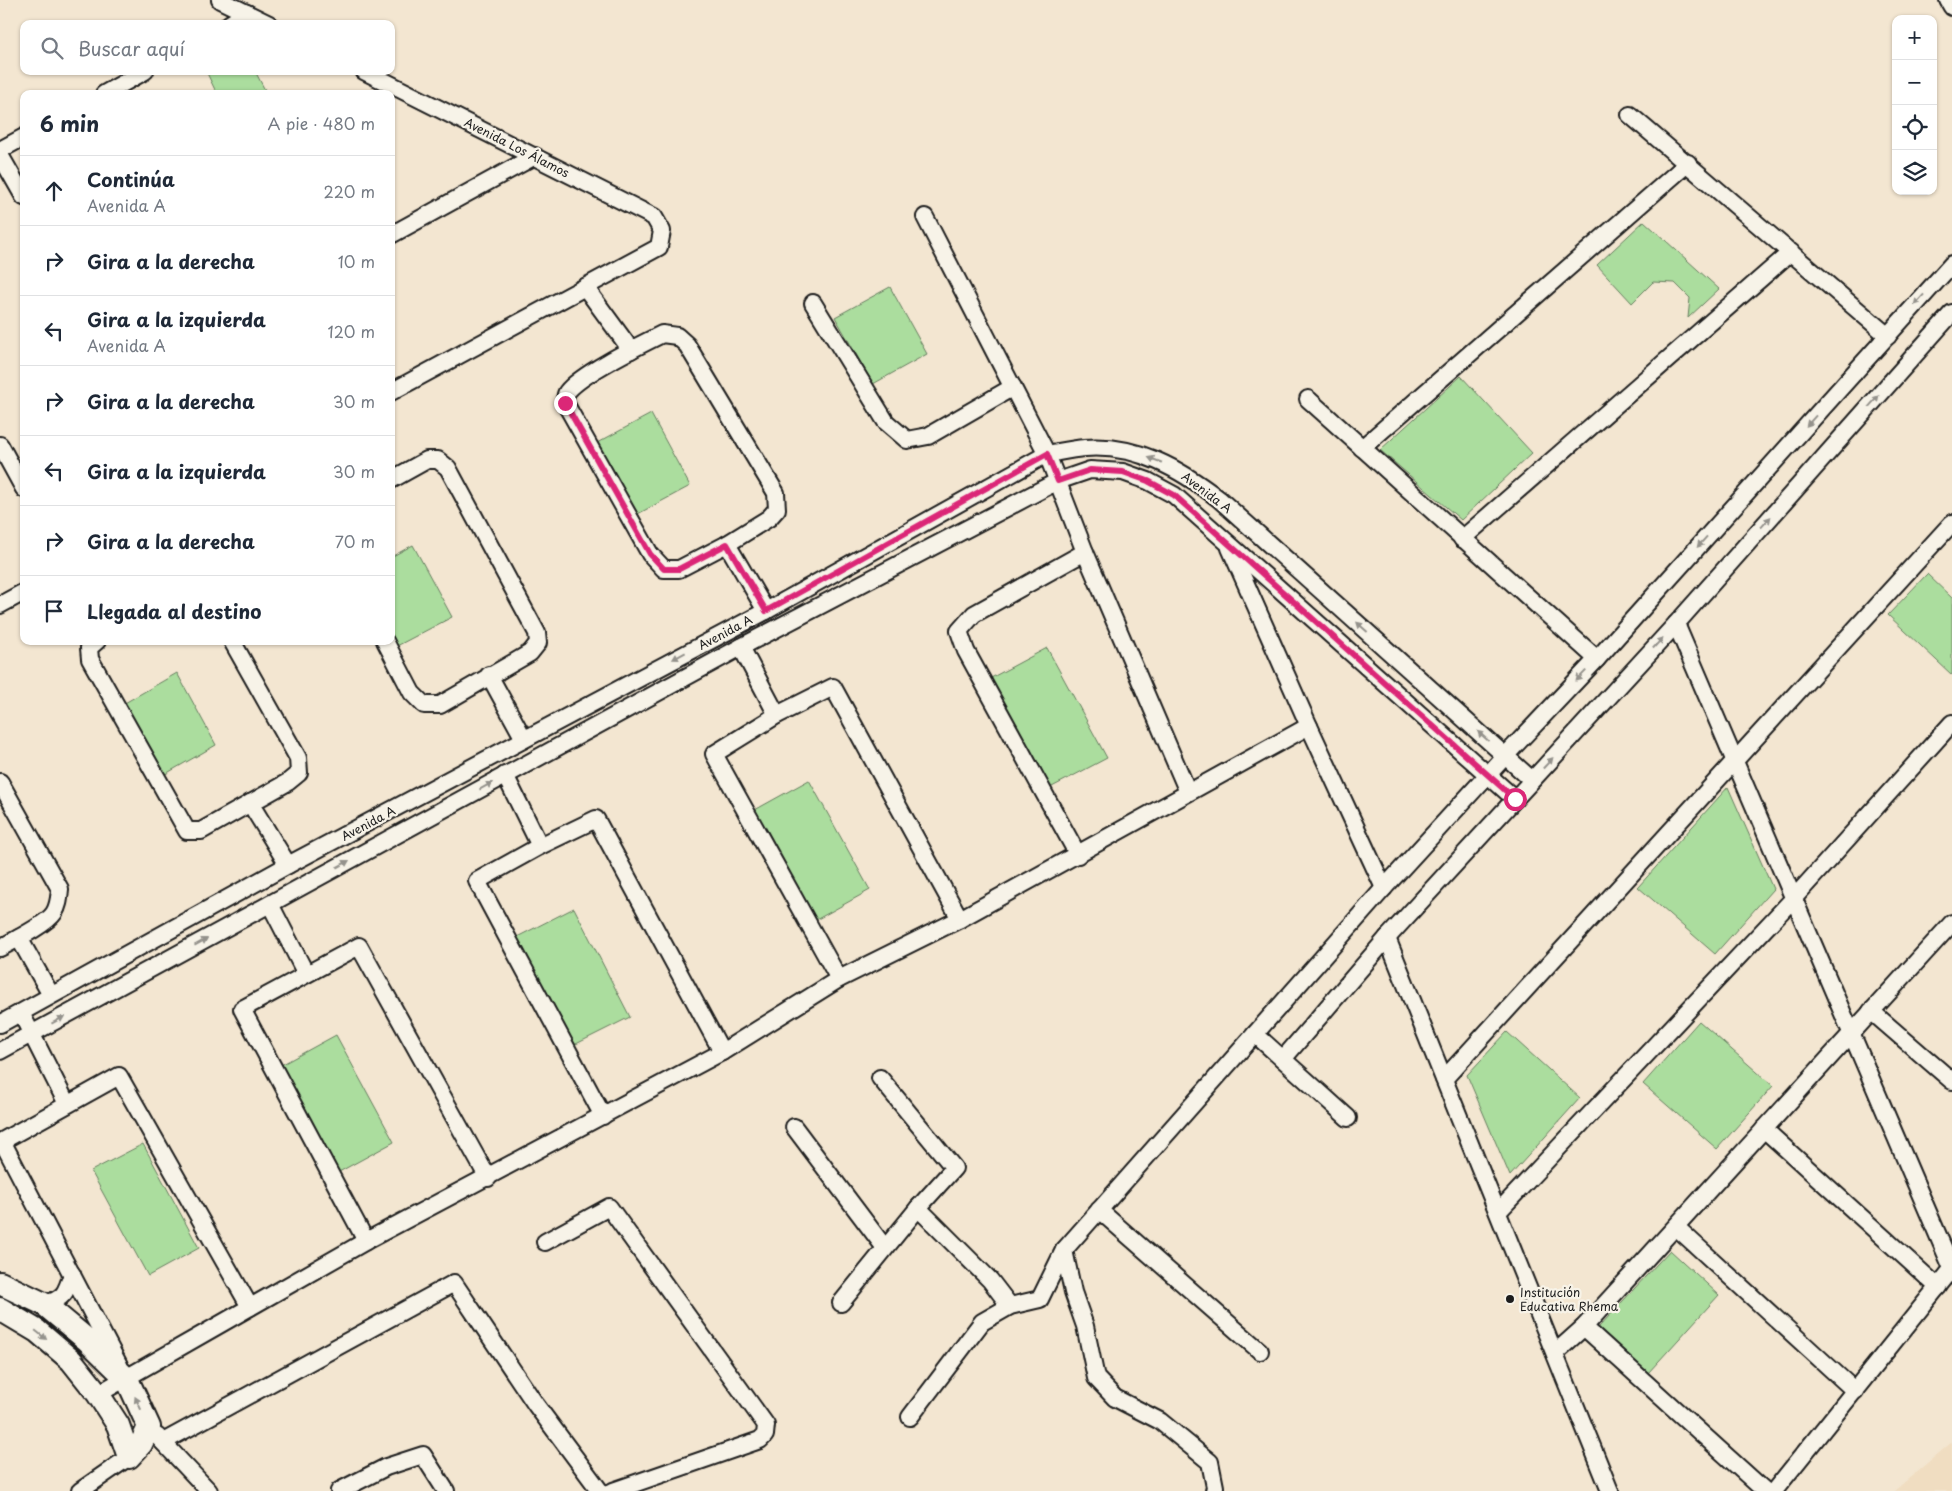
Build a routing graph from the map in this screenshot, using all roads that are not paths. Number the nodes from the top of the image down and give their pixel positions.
1 (220, 0) edge
2 (1948, 0) edge
3 (1952, 7) edge
4 (248, 13) junction
5 (236, 20) edge
6 (261, 20) edge
7 (142, 75) edge
8 (372, 75) edge
9 (132, 87) edge
10 (1630, 115) dead end
11 (20, 139) edge
12 (0, 150) edge
13 (0, 154) edge
14 (534, 156) junction
15 (1688, 163) junction
16 (20, 190) edge
17 (925, 217) dead end
18 (395, 233) edge
19 (1791, 252) junction
20 (1952, 264) edge
21 (585, 287) junction
22 (813, 304) dead end
23 (1952, 313) edge
24 (1888, 336) junction
25 (631, 350) junction
26 (1013, 387) junction
27 (395, 390) edge
28 (1308, 399) dead end
29 (0, 446) edge
30 (1362, 448) junction
31 (1047, 454) junction
32 (395, 478) edge
33 (1058, 481) junction
34 (20, 482) edge
35 (1952, 523) edge
36 (1462, 538) junction
37 (1227, 541) junction
38 (727, 544) junction
39 (1085, 552) junction
40 (20, 594) edge
41 (0, 605) edge
42 (766, 611) junction
43 (1676, 624) junction
44 (92, 645) edge
45 (234, 645) edge
46 (386, 645) edge
47 (740, 648) junction
48 (1597, 659) junction
49 (489, 675) junction
50 (777, 715) junction
51 (1952, 723) edge
52 (1309, 726) junction
53 (517, 742) junction
54 (1505, 756) junction
55 (1734, 760) junction
56 (522, 766) junction
57 (505, 775) junction
58 (1487, 775) junction
59 (1532, 780) junction
60 (0, 782) edge
61 (1188, 792) junction
62 (1515, 799) junction
63 (250, 803) junction
64 (540, 846) junction
65 (1078, 855) junction
66 (288, 866) junction
67 (1384, 888) junction
68 (1793, 899) junction
69 (270, 904) junction
70 (960, 919) junction
71 (1952, 923) edge
72 (19, 938) junction
73 (1387, 938) junction
74 (0, 948) edge
75 (306, 974) junction
76 (839, 979) junction
77 (51, 995) junction
78 (1871, 1011) junction
79 (21, 1013) junction
80 (0, 1024) edge
81 (1852, 1033) junction
82 (32, 1034) junction
83 (1255, 1034) junction
84 (0, 1051) edge
85 (722, 1052) junction
86 (1283, 1059) junction
87 (880, 1078) dead end
88 (1444, 1079) junction
89 (1952, 1081) edge
90 (66, 1104) junction
91 (603, 1116) junction
92 (1348, 1118) dead end
93 (794, 1127) dead end
94 (1764, 1129) junction
95 (488, 1178) junction
96 (918, 1208) junction
97 (1100, 1210) junction
98 (1498, 1212) junction
99 (1676, 1227) junction
100 (366, 1241) junction
101 (545, 1242) dead end
102 (885, 1248) junction
103 (1064, 1250) junction
104 (1952, 1268) edge
105 (72, 1274) junction
106 (0, 1283) edge
107 (1938, 1287) junction
108 (841, 1303) dead end
109 (44, 1304) junction
110 (1010, 1306) junction
111 (250, 1307) junction
112 (0, 1309) edge
113 (1584, 1327) junction
114 (1260, 1350) dead end
115 (1555, 1353) junction
116 (127, 1379) junction
117 (1855, 1391) junction
118 (98, 1394) junction
119 (910, 1417) dead end
120 (156, 1435) junction
121 (129, 1457) junction
122 (80, 1491) edge
123 (209, 1491) edge
124 (339, 1491) edge
125 (446, 1491) edge
126 (600, 1491) edge
127 (613, 1491) edge
128 (1214, 1491) edge
129 (1610, 1491) edge
130 (1765, 1491) edge
131 (1774, 1491) edge

1 - 4 street
2 - 3 street
4 - 5 street
4 - 6 street
7 - 9 street
8 - 14 street, Avenida Los Álamos
10 - 15 street
11 - 12 street
13 - 16 street
14 - 18 street
14 - 21 street, Avenida Los Álamos
15 - 19 street
15 - 30 street
17 - 26 street
19 - 24 street
19 - 36 street
20 -> 24 street
21 - 25 street
21 - 27 street
22 - 26 street
43 -> 23 street
24 -> 48 street
25 - 38 street
25 - 38 street
26 - 31 street
28 - 30 street
29 - 34 street
30 - 36 street
31 - 33 street
31 - 42 street, Avenida A
54 -> 31 street, Avenida A
32 - 49 street
33 - 37 street, Avenida A
33 - 39 street
33 - 47 street, Avenida A
35 - 55 street
36 - 48 street
37 - 52 street
37 - 58 street, Avenida A
38 - 42 street
39 - 61 street
39 - 65 street
40 - 41 street
42 -> 53 street, Avenida A
43 - 55 street
59 -> 43 street
44 - 63 street
45 - 63 street
46 - 49 street
47 - 50 street
47 - 56 street, Avenida A
48 -> 54 street
49 - 53 street
50 - 70 street
50 - 76 street
51 - 68 street
52 - 61 street
52 - 67 street
53 - 56 street
53 - 66 street, Avenida A
54 - 58 street
54 - 59 street, Avenida A
55 - 68 street
55 - 88 street
56 - 57 street, Avenida A
57 - 64 street
69 -> 57 street, Avenida A
58 - 62 street, Avenida A
58 - 67 street
59 - 62 street
60 - 72 street
61 - 65 street
62 - 73 street
63 - 66 street
64 - 85 street
64 - 91 street
65 - 70 street
66 - 77 street, Avenida A
67 - 83 street
68 - 81 street
68 - 98 street
69 - 75 street
82 -> 69 street, Avenida A
70 - 76 street
71 - 78 street
72 - 74 street
72 - 77 street
73 - 86 street
73 - 88 street
75 - 95 street
75 - 100 street
76 - 85 street
77 - 79 street, Avenida A
78 - 81 street
78 - 89 street
79 - 80 street, Avenida A
79 - 82 street
81 - 94 street
81 - 104 street
82 - 84 street, Avenida A
82 - 90 street
83 - 86 street
83 - 97 street
85 - 91 street
86 - 92 street
87 - 96 street
88 - 98 street
90 - 105 street
90 - 111 street
91 - 95 street
93 - 102 street
94 - 99 street
94 - 107 street
95 - 100 street
96 - 102 street
96 - 110 street
97 - 103 street
97 - 114 street
98 - 115 street
99 - 113 street
99 - 117 street
100 - 111 street
101 - 127 street
102 - 108 street
103 - 110 street
103 - 128 street
104 - 107 street
105 - 109 street
105 - 116 street
106 - 109 street
107 - 117 street
109 - 116 street
110 - 119 street
111 - 116 street
112 -> 118 street
113 - 115 street
113 - 130 street
115 - 129 street
116 - 118 street
120 -> 116 street
117 - 131 street
118 - 121 street
120 - 121 street
120 - 123 street
120 - 126 street
121 - 122 street
124 - 125 street

